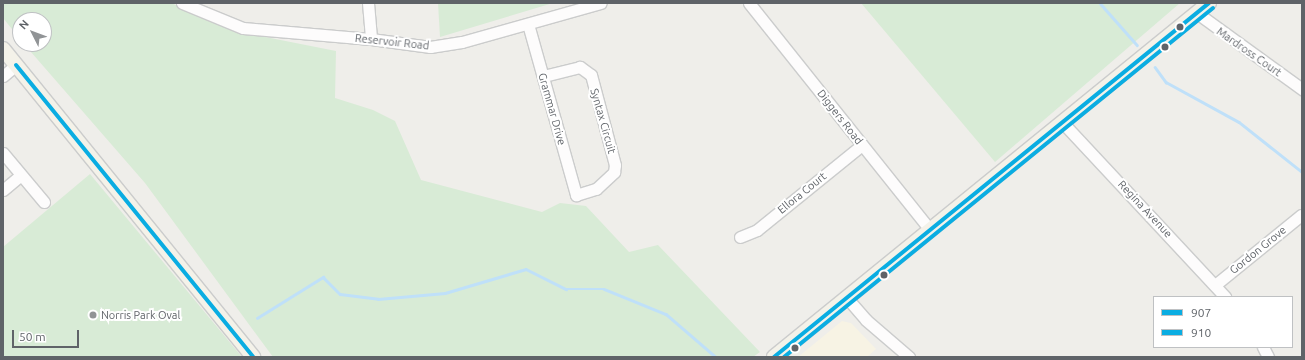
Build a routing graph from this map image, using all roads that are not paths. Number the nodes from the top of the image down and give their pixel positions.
1 (182, 3) edge
2 (368, 3) edge
3 (601, 3) edge
4 (750, 3) edge
5 (1208, 3) edge
6 (1197, 13) junction
7 (528, 24) junction
8 (371, 39) junction
9 (3, 49) edge
10 (16, 66) junction
11 (3, 76) edge
12 (543, 76) junction
13 (1302, 89) edge
14 (1063, 122) junction
15 (862, 146) junction
16 (3, 153) edge
17 (21, 175) junction
18 (3, 190) edge
19 (576, 195) joint
20 (44, 202) dead end
21 (1301, 215) dead end
22 (930, 230) junction
23 (740, 237) dead end
24 (1215, 284) junction
25 (1224, 296) edge
26 (847, 298) junction
27 (1264, 348) edge
28 (253, 357) edge
29 (774, 357) edge
30 (909, 357) edge
31 (1268, 357) edge

1 - 8 street, Reservoir Road
2 - 8 street
3 - 7 street, Reservoir Road
4 - 15 street, Diggers Road
5 - 6 main road
6 - 13 street, Mardross Court
6 - 14 main road
7 - 8 street, Reservoir Road
7 - 12 street, Grammar Drive
9 - 10 main road
10 - 11 street
10 - 28 main road
12 - 19 street, Grammar Drive
12 - 19 street, Syntax Circuit
14 - 22 main road
14 - 24 street, Regina Avenue
15 - 22 street, Diggers Road
15 - 23 street, Ellora Court
16 - 17 street
17 - 18 street
17 - 20 street
21 - 24 street, Gordon Grove
22 - 26 main road
24 - 25 street, Regina Avenue
26 - 29 main road
26 - 30 street
27 - 31 street

